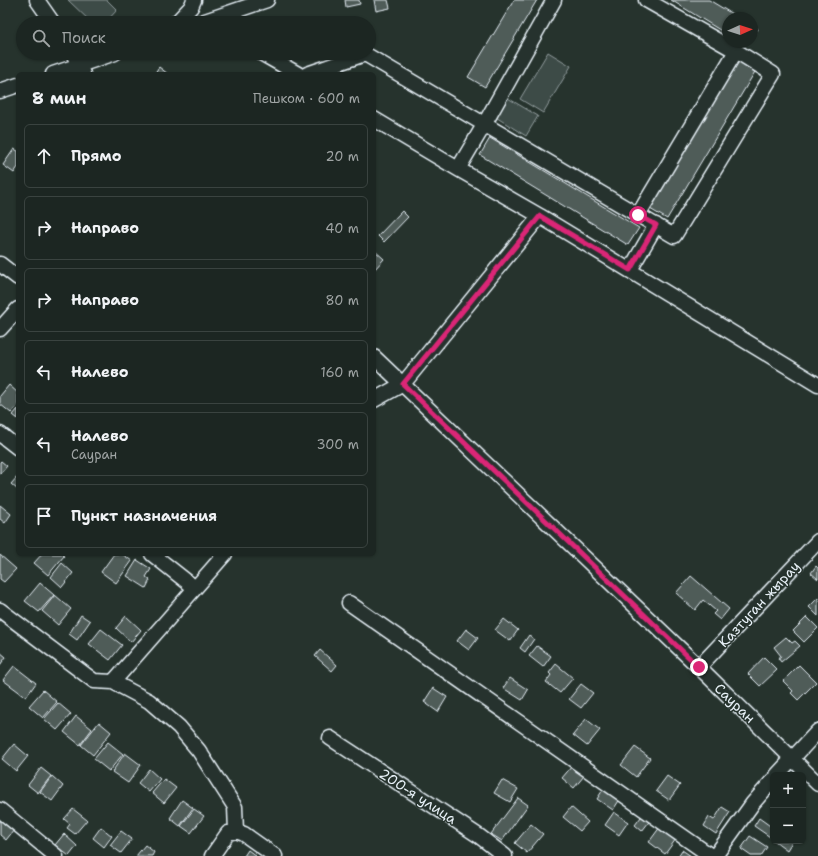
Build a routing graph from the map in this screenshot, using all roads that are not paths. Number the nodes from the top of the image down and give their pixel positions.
1 (37, 0) edge
2 (194, 0) edge
3 (267, 0) edge
4 (554, 0) edge
5 (646, 0) edge
6 (48, 16) edge
7 (182, 16) edge
8 (220, 16) edge
9 (736, 51) junction
10 (76, 60) edge
11 (100, 60) edge
12 (273, 60) edge
13 (348, 60) edge
14 (375, 60) edge
15 (81, 70) edge
16 (67, 72) edge
17 (294, 72) edge
18 (313, 72) edge
19 (16, 86) edge
20 (0, 91) edge
21 (376, 120) edge
22 (484, 125) junction
23 (458, 169) junction
24 (638, 215) junction
25 (540, 216) junction
26 (656, 225) junction
27 (0, 264) edge
28 (630, 270) junction
29 (16, 276) edge
30 (16, 311) edge
31 (0, 329) edge
32 (376, 359) edge
33 (403, 384) junction
34 (818, 385) edge
35 (376, 399) edge
36 (0, 434) edge
37 (16, 446) edge
38 (818, 541) edge
39 (155, 556) edge
40 (223, 556) edge
41 (195, 588) junction
42 (349, 602) dead end
43 (0, 610) edge
44 (699, 667) junction
45 (113, 682) junction
46 (818, 731) edge
47 (330, 738) dead end
48 (792, 758) junction
49 (780, 772) edge
50 (770, 783) edge
51 (818, 784) edge
52 (0, 810) edge
53 (236, 831) junction
54 (56, 856) edge
55 (212, 856) edge
56 (275, 856) edge
57 (505, 856) edge
58 (711, 856) edge
59 (715, 856) edge

1 - 6 street
2 - 7 street
3 - 8 street
4 - 22 street
5 - 9 street
9 - 24 street
9 - 26 street
10 - 15 street
11 - 15 street
12 - 17 street
13 - 18 street
14 - 22 street
15 - 16 street
19 - 20 street
21 - 23 street
22 - 23 street
22 - 24 street
23 - 25 street
24 - 26 street
25 - 28 street
25 - 33 street
26 - 28 street
27 - 29 street
28 - 34 street
30 - 31 street
32 - 33 street, Сауран
33 - 35 street
33 - 44 street, Сауран
36 - 37 street
38 - 44 street, Казтуган жырау
39 - 41 street
40 - 41 street
41 - 45 street
42 - 58 street
43 - 45 street
44 - 48 street, Сауран
45 - 53 street
46 - 48 street
47 - 57 street, 200-я улица
48 - 49 street
48 - 51 street, Сауран
50 - 59 street
52 - 54 street
53 - 55 street
53 - 56 street

